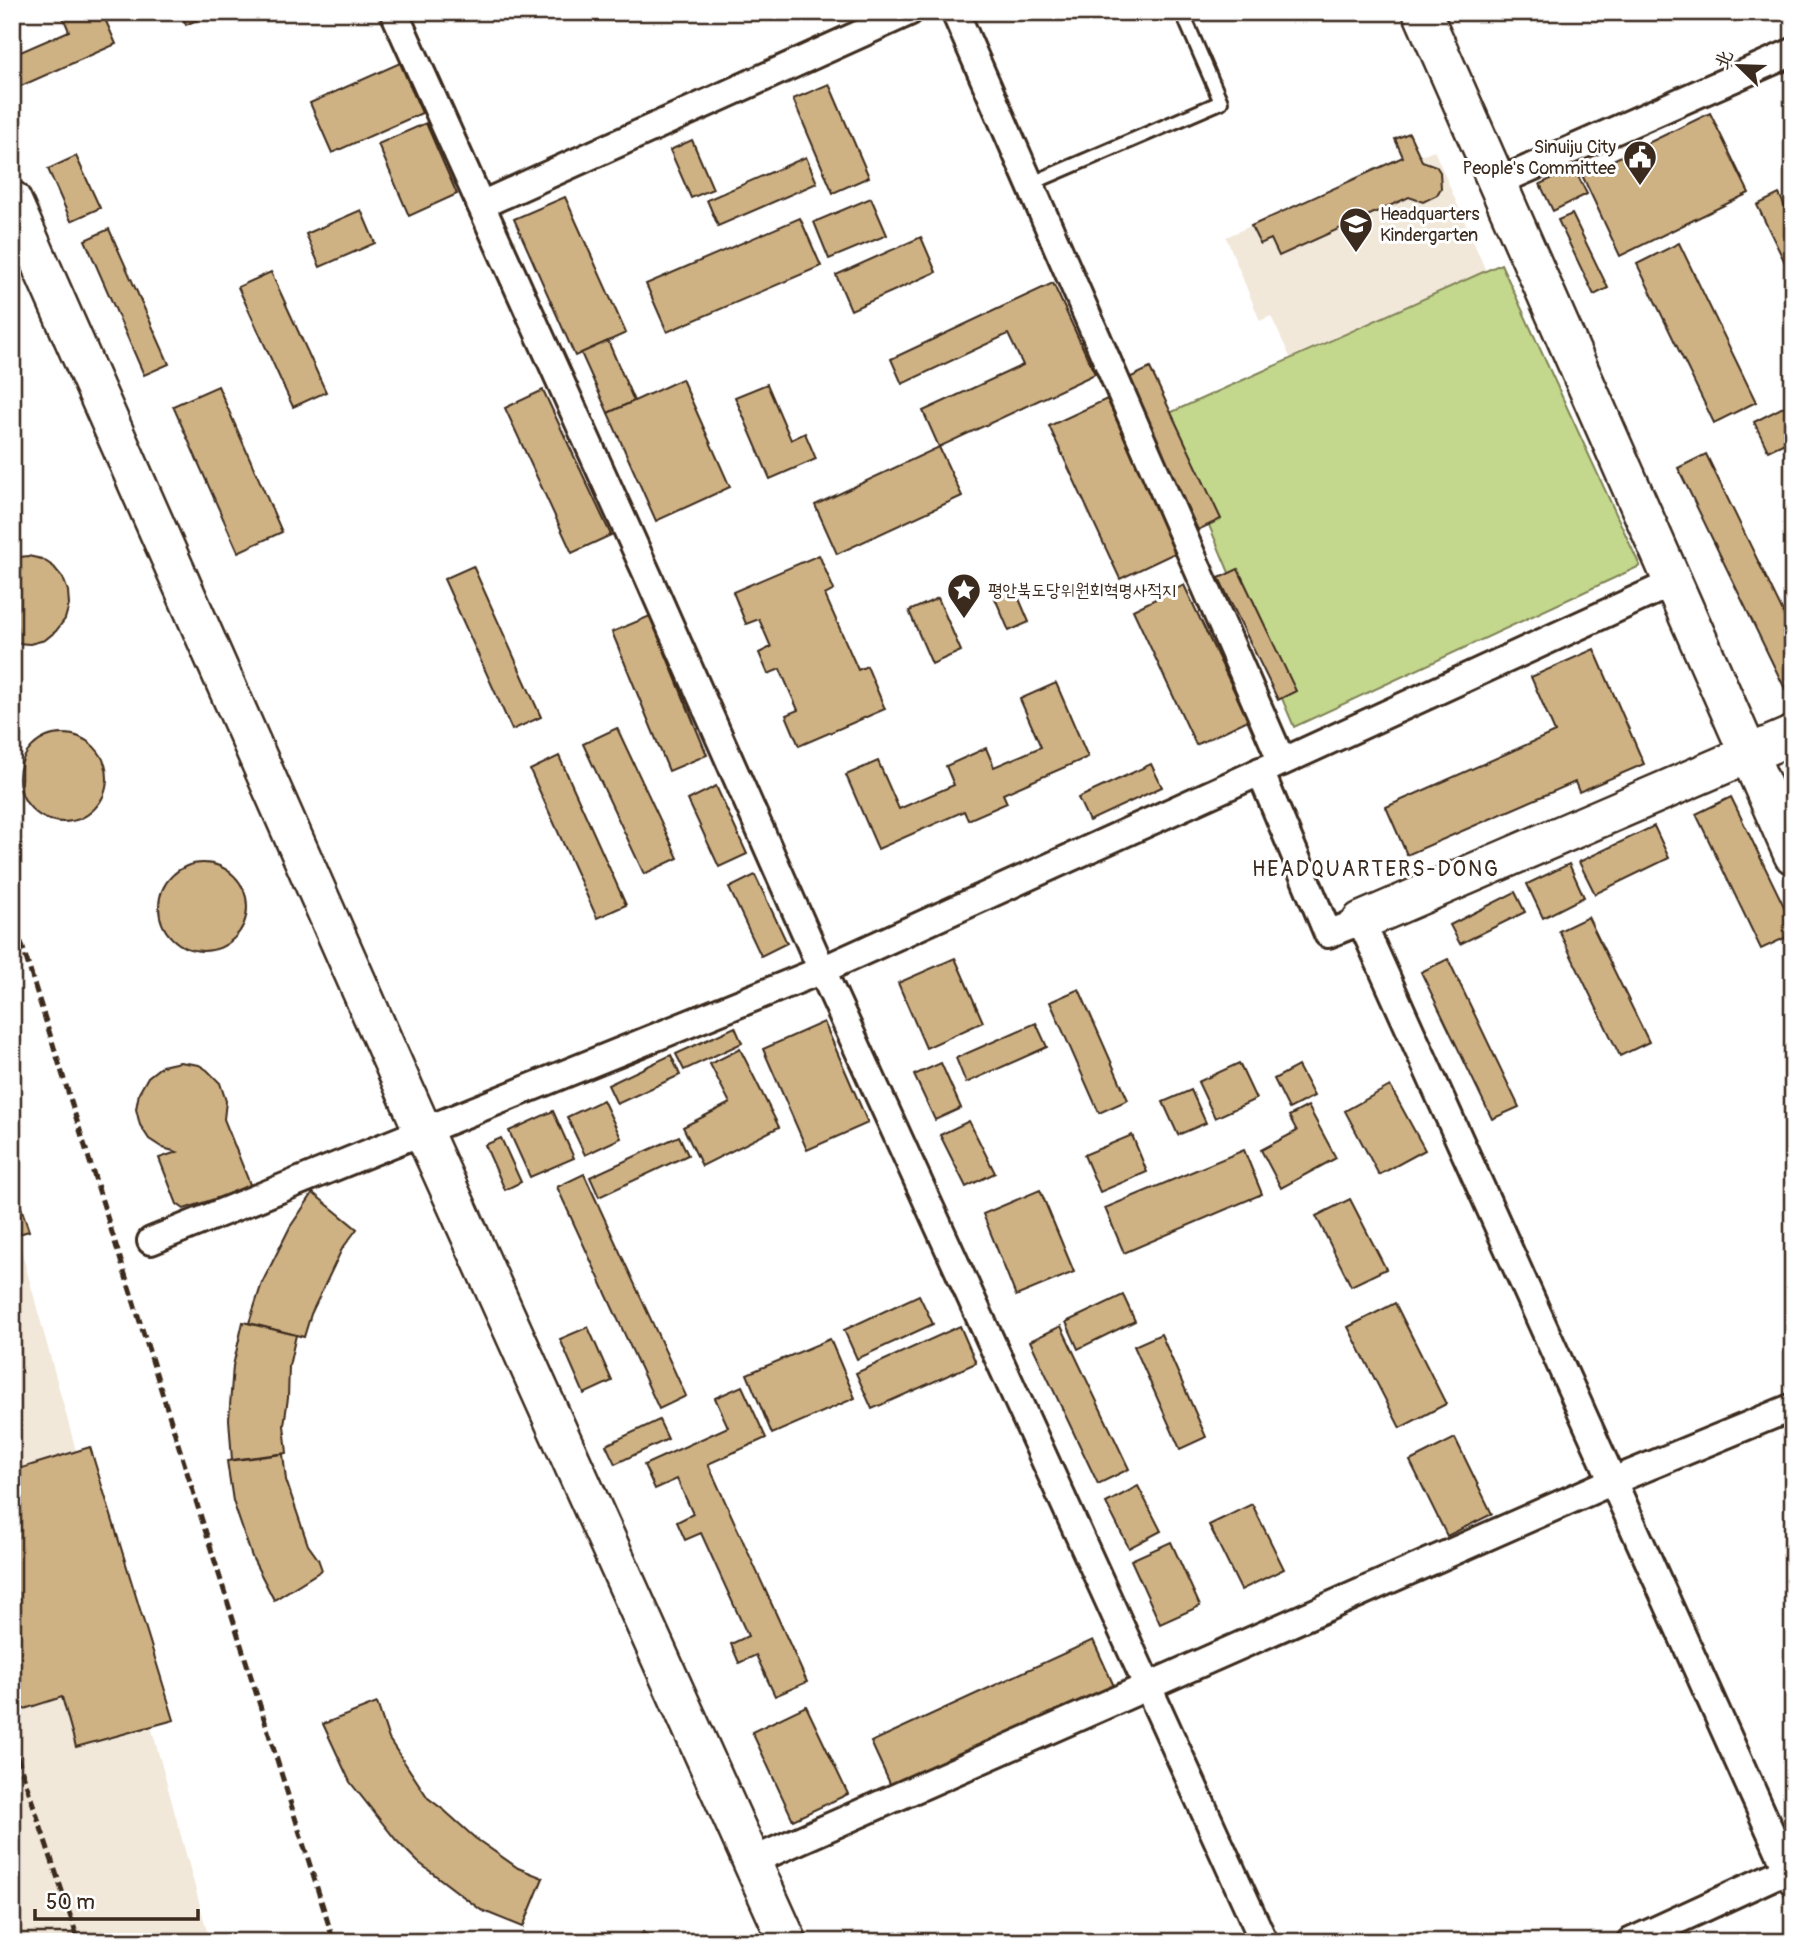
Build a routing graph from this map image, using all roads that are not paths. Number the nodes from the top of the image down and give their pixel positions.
1 (394, 12) edge
2 (909, 12) edge
3 (955, 12) edge
4 (1182, 12) edge
5 (1422, 12) edge
6 (1793, 52) edge
7 (1498, 182) junction
8 (1030, 184) junction
9 (12, 200) edge
10 (481, 205) junction
11 (1672, 583) junction
12 (1793, 734) edge
13 (1748, 756) junction
14 (1271, 766) junction
15 (1793, 855) edge
16 (1361, 921) junction
17 (822, 970) junction
18 (423, 1131) junction
19 (151, 1241) dead end
20 (1793, 1407) edge
21 (1613, 1481) junction
22 (1149, 1687) junction
23 (752, 1861) junction
24 (1793, 1867) edge
25 (1793, 1882) edge
26 (788, 1942) edge
27 (1264, 1942) edge
28 (1630, 1942) edge

1 - 10 street
2 - 10 street
3 - 8 street
4 - 8 lane
5 - 7 street
6 - 7 street
7 - 11 street
8 - 14 street
9 - 18 street
10 - 17 street
11 - 13 street
11 - 14 street
12 - 13 street
13 - 15 street
13 - 16 street
14 - 16 street
14 - 17 street
16 - 21 street
17 - 18 street
17 - 22 street
18 - 19 street
18 - 23 street
20 - 21 street
21 - 22 street
21 - 25 street
22 - 23 street
22 - 27 street
23 - 26 street
24 - 28 street

